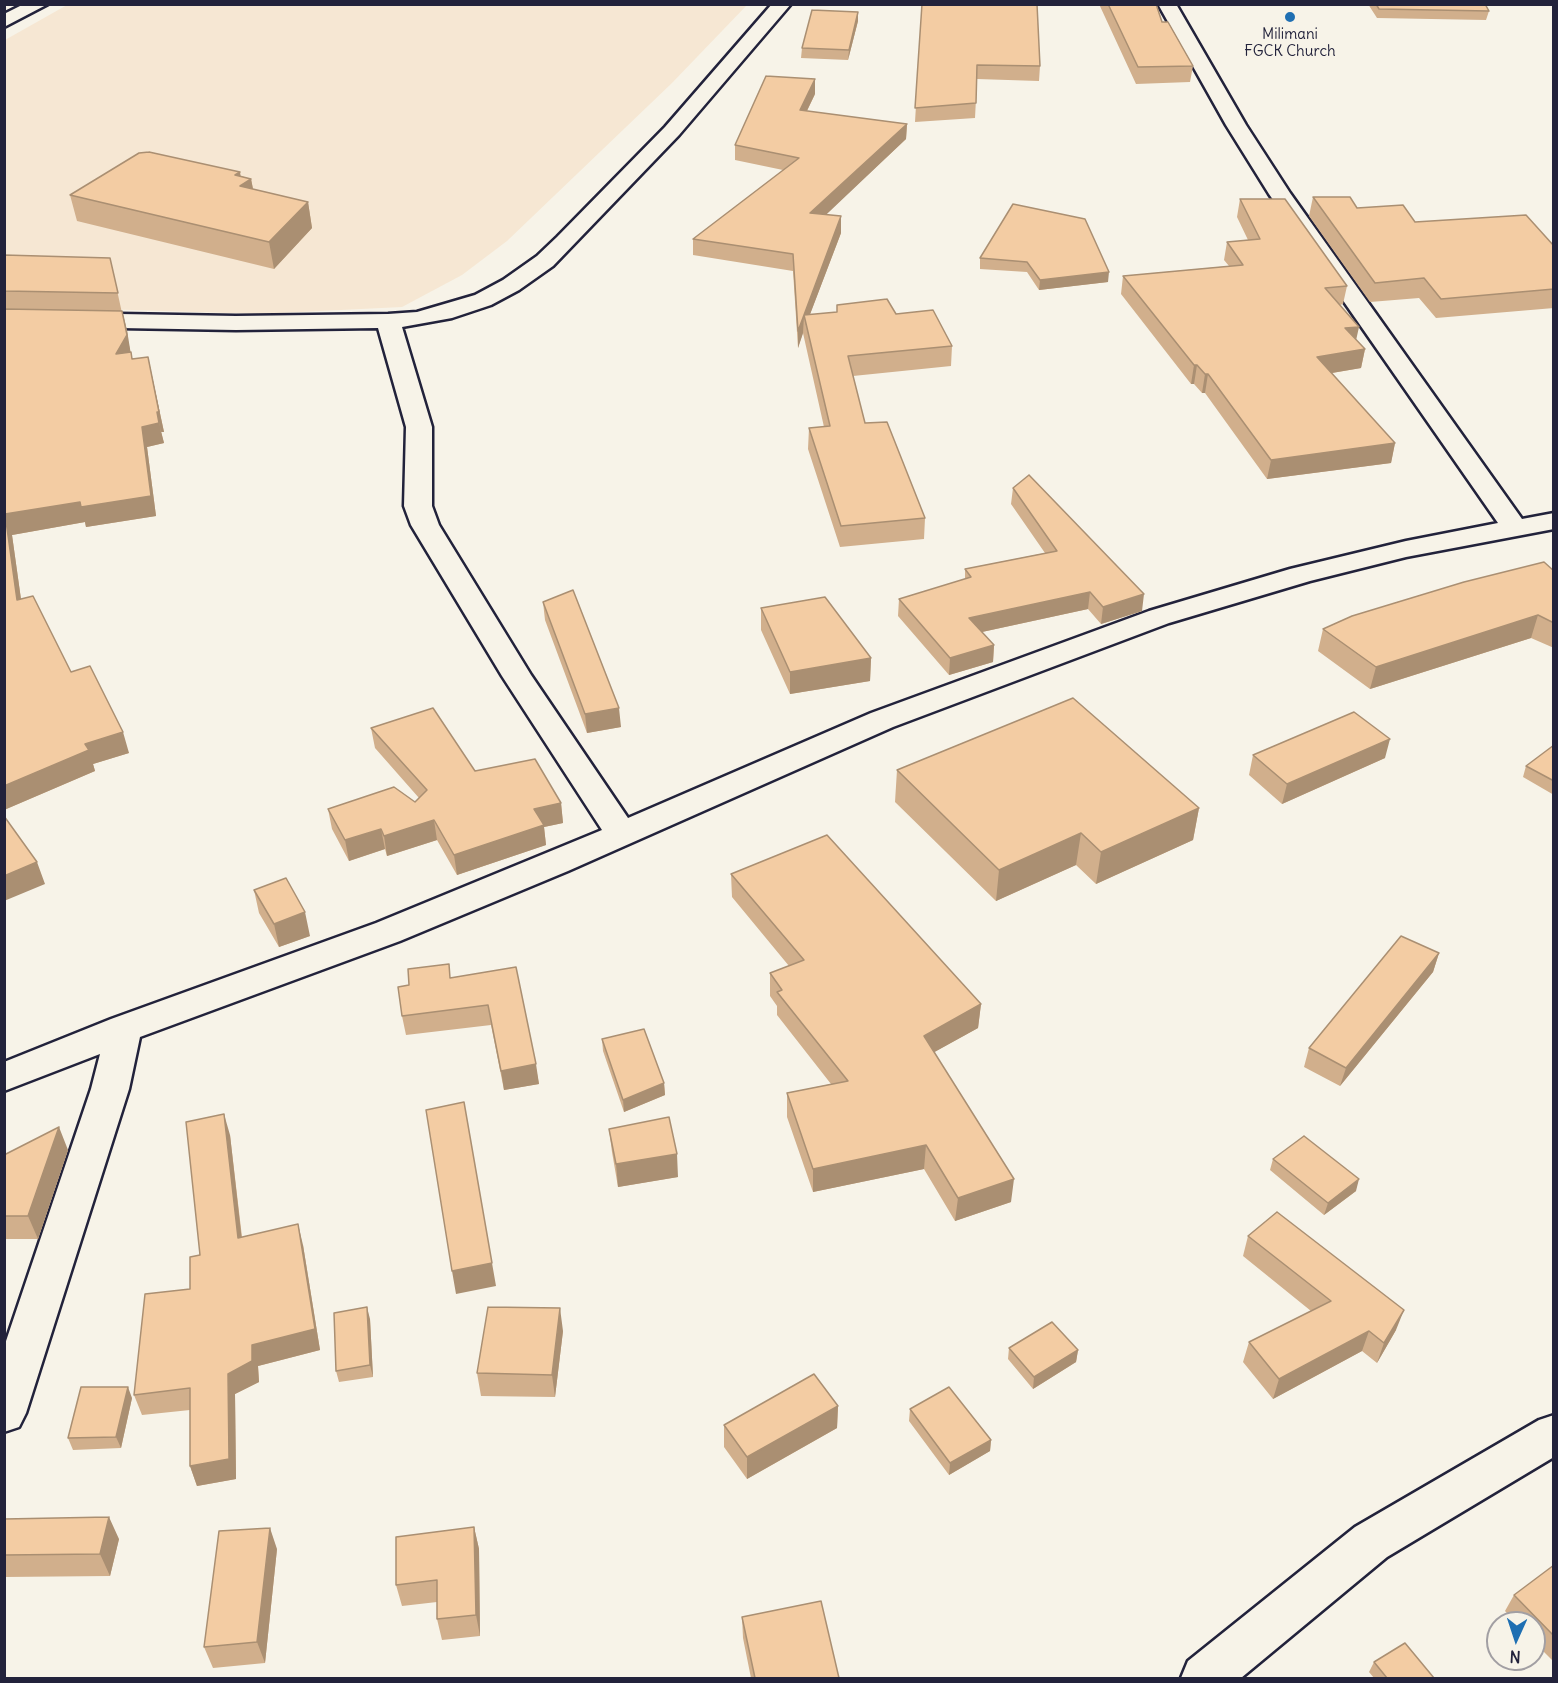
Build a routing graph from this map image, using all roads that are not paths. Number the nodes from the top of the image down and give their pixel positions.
1 (39, 4) edge
2 (782, 4) edge
3 (1167, 4) edge
4 (4, 22) edge
5 (4, 319) edge
6 (388, 321) junction
7 (1554, 521) edge
8 (1514, 527) junction
9 (621, 833) junction
10 (124, 1029) junction
11 (4, 1077) edge
12 (4, 1413) edge
13 (1554, 1434) edge
14 (1204, 1678) edge

1 - 4 street
2 - 6 street
3 - 8 street
5 - 6 street
6 - 9 street
7 - 8 street
8 - 9 street
9 - 10 street
10 - 11 street
10 - 12 street
13 - 14 street

